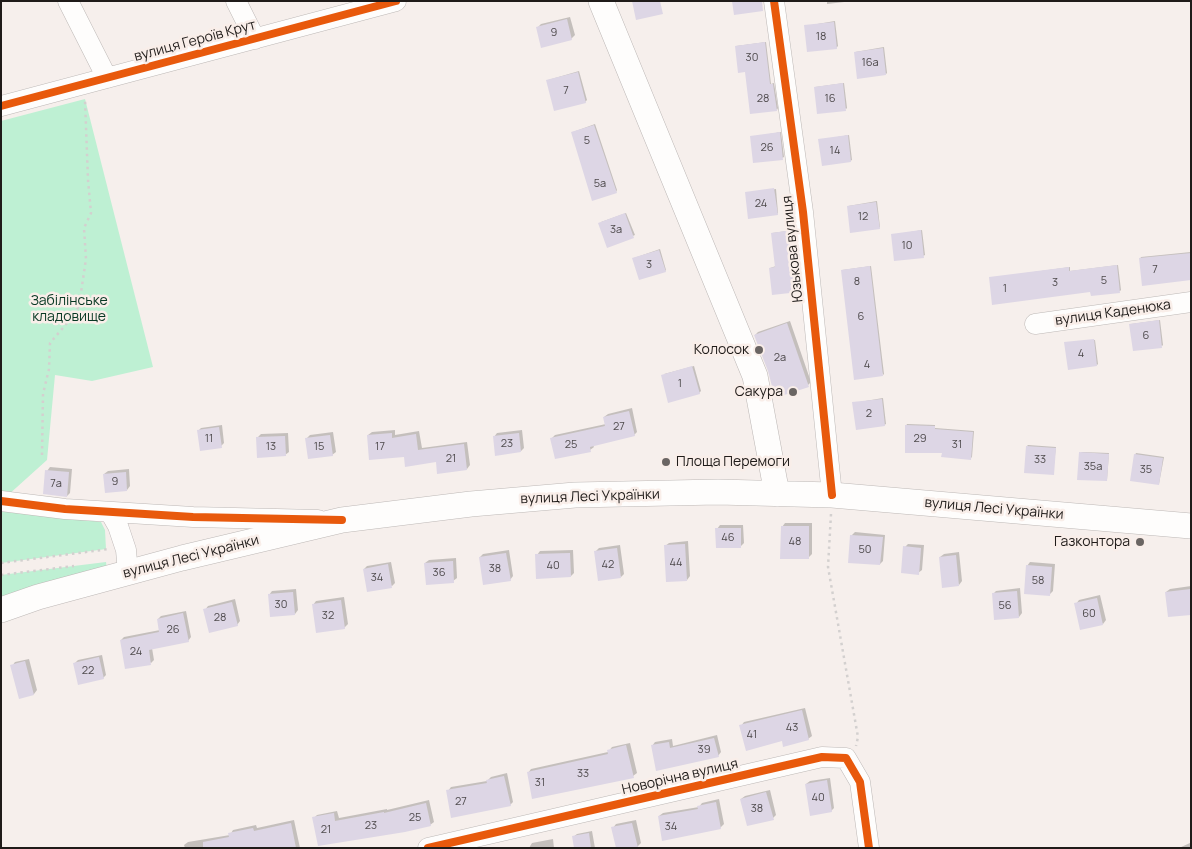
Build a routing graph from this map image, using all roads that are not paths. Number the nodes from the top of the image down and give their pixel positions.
1 (68, 1) edge
2 (236, 1) edge
3 (396, 1) edge
4 (601, 1) edge
5 (774, 1) edge
6 (255, 38) junction
7 (107, 78) junction
8 (1, 106) edge
9 (1191, 302) edge
10 (1035, 324) dead end
11 (777, 494) junction
12 (832, 495) junction
13 (1, 501) edge
14 (110, 512) junction
15 (342, 520) junction
16 (1191, 526) edge
17 (128, 573) junction
18 (1, 610) edge
19 (428, 848) edge
20 (869, 848) edge

1 - 7 street
2 - 6 street, вулиця Героїв Крут
3 - 6 street, вулиця Героїв Крут
4 - 11 main road
5 - 12 street, Юзькова вулиця
6 - 7 street, вулиця Героїв Крут
7 - 8 street, вулиця Героїв Крут
9 - 10 street, вулиця Каденюка
11 - 12 main road, вулиця Лесі Українки
11 - 15 main road, вулиця Лесі Українки
12 - 16 main road, вулиця Лесі Українки
13 - 14 street
14 - 15 street
14 - 17 street
15 - 17 main road, вулиця Лесі Українки
17 - 18 main road, вулиця Лесі Українки
19 - 20 street, Новорічна вулиця

